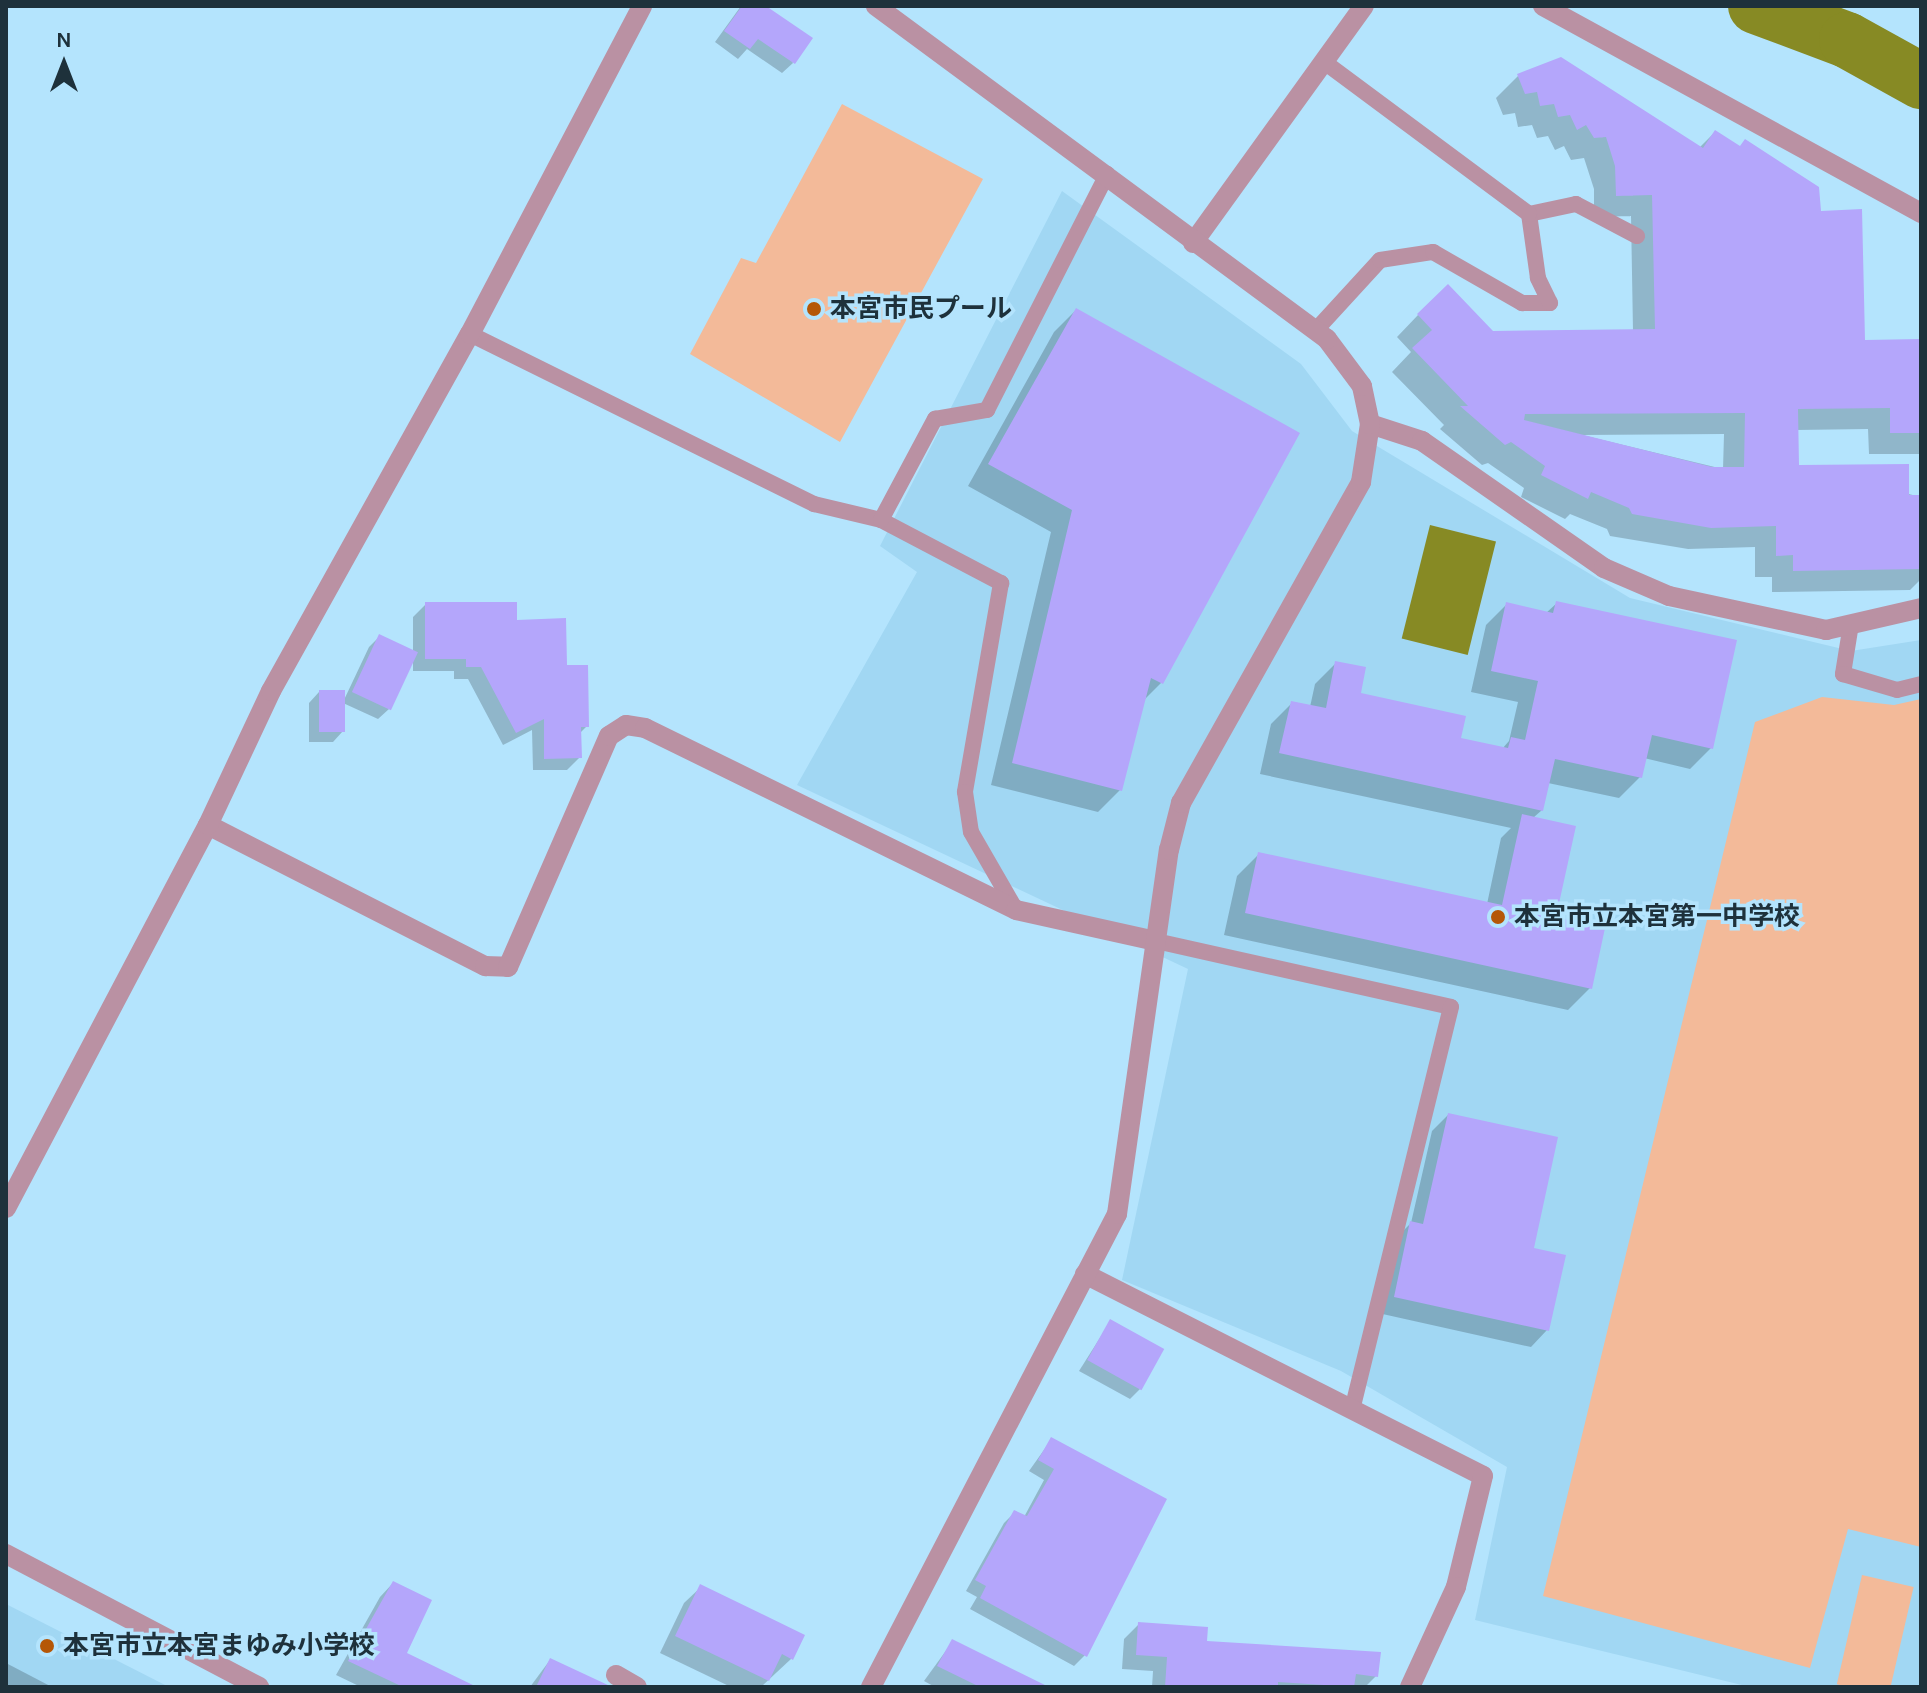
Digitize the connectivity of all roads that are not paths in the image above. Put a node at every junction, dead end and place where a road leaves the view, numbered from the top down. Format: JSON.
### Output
{"nodes":[{"id":1,"x":642,"y":6,"type":"edge"},
{"id":2,"x":876,"y":6,"type":"edge"},
{"id":3,"x":1364,"y":6,"type":"edge"},
{"id":4,"x":1543,"y":6,"type":"edge"},
{"id":5,"x":1324,"y":62,"type":"junction"},
{"id":6,"x":1107,"y":174,"type":"junction"},
{"id":7,"x":1921,"y":213,"type":"edge"},
{"id":8,"x":1529,"y":214,"type":"junction"},
{"id":9,"x":1637,"y":236,"type":"dead end"},
{"id":10,"x":1193,"y":243,"type":"junction"},
{"id":11,"x":1315,"y":331,"type":"junction"},
{"id":12,"x":470,"y":334,"type":"junction"},
{"id":13,"x":1370,"y":424,"type":"junction"},
{"id":14,"x":881,"y":520,"type":"junction"},
{"id":15,"x":1921,"y":608,"type":"edge"},
{"id":16,"x":1851,"y":624,"type":"junction"},
{"id":17,"x":1921,"y":684,"type":"edge"},
{"id":18,"x":208,"y":825,"type":"junction"},
{"id":19,"x":1016,"y":910,"type":"junction"},
{"id":20,"x":1156,"y":941,"type":"junction"},
{"id":21,"x":6,"y":1208,"type":"edge"},
{"id":22,"x":1085,"y":1274,"type":"junction"},
{"id":23,"x":1352,"y":1410,"type":"junction"},
{"id":24,"x":6,"y":1554,"type":"edge"},
{"id":25,"x":616,"y":1675,"type":"dead end"},
{"id":26,"x":259,"y":1687,"type":"edge"},
{"id":27,"x":637,"y":1687,"type":"edge"},
{"id":28,"x":871,"y":1687,"type":"edge"},
{"id":29,"x":1410,"y":1687,"type":"edge"}],
"edges":[{"from":1,"to":12,"type":"street"},
{"from":2,"to":6,"type":"street"},
{"from":3,"to":5,"type":"street"},
{"from":4,"to":7,"type":"street"},
{"from":5,"to":8,"type":"lane"},
{"from":5,"to":10,"type":"street"},
{"from":6,"to":10,"type":"street"},
{"from":6,"to":14,"type":"lane"},
{"from":8,"to":9,"type":"lane"},
{"from":8,"to":11,"type":"lane"},
{"from":10,"to":11,"type":"street"},
{"from":11,"to":13,"type":"street"},
{"from":12,"to":14,"type":"lane"},
{"from":12,"to":18,"type":"street"},
{"from":13,"to":16,"type":"street"},
{"from":13,"to":20,"type":"street"},
{"from":14,"to":19,"type":"lane"},
{"from":15,"to":16,"type":"street"},
{"from":16,"to":17,"type":"lane"},
{"from":18,"to":19,"type":"street"},
{"from":18,"to":21,"type":"street"},
{"from":19,"to":20,"type":"street"},
{"from":20,"to":22,"type":"street"},
{"from":20,"to":23,"type":"lane"},
{"from":22,"to":23,"type":"street"},
{"from":22,"to":28,"type":"street"},
{"from":23,"to":29,"type":"street"},
{"from":24,"to":26,"type":"street"},
{"from":25,"to":27,"type":"street"}]}
